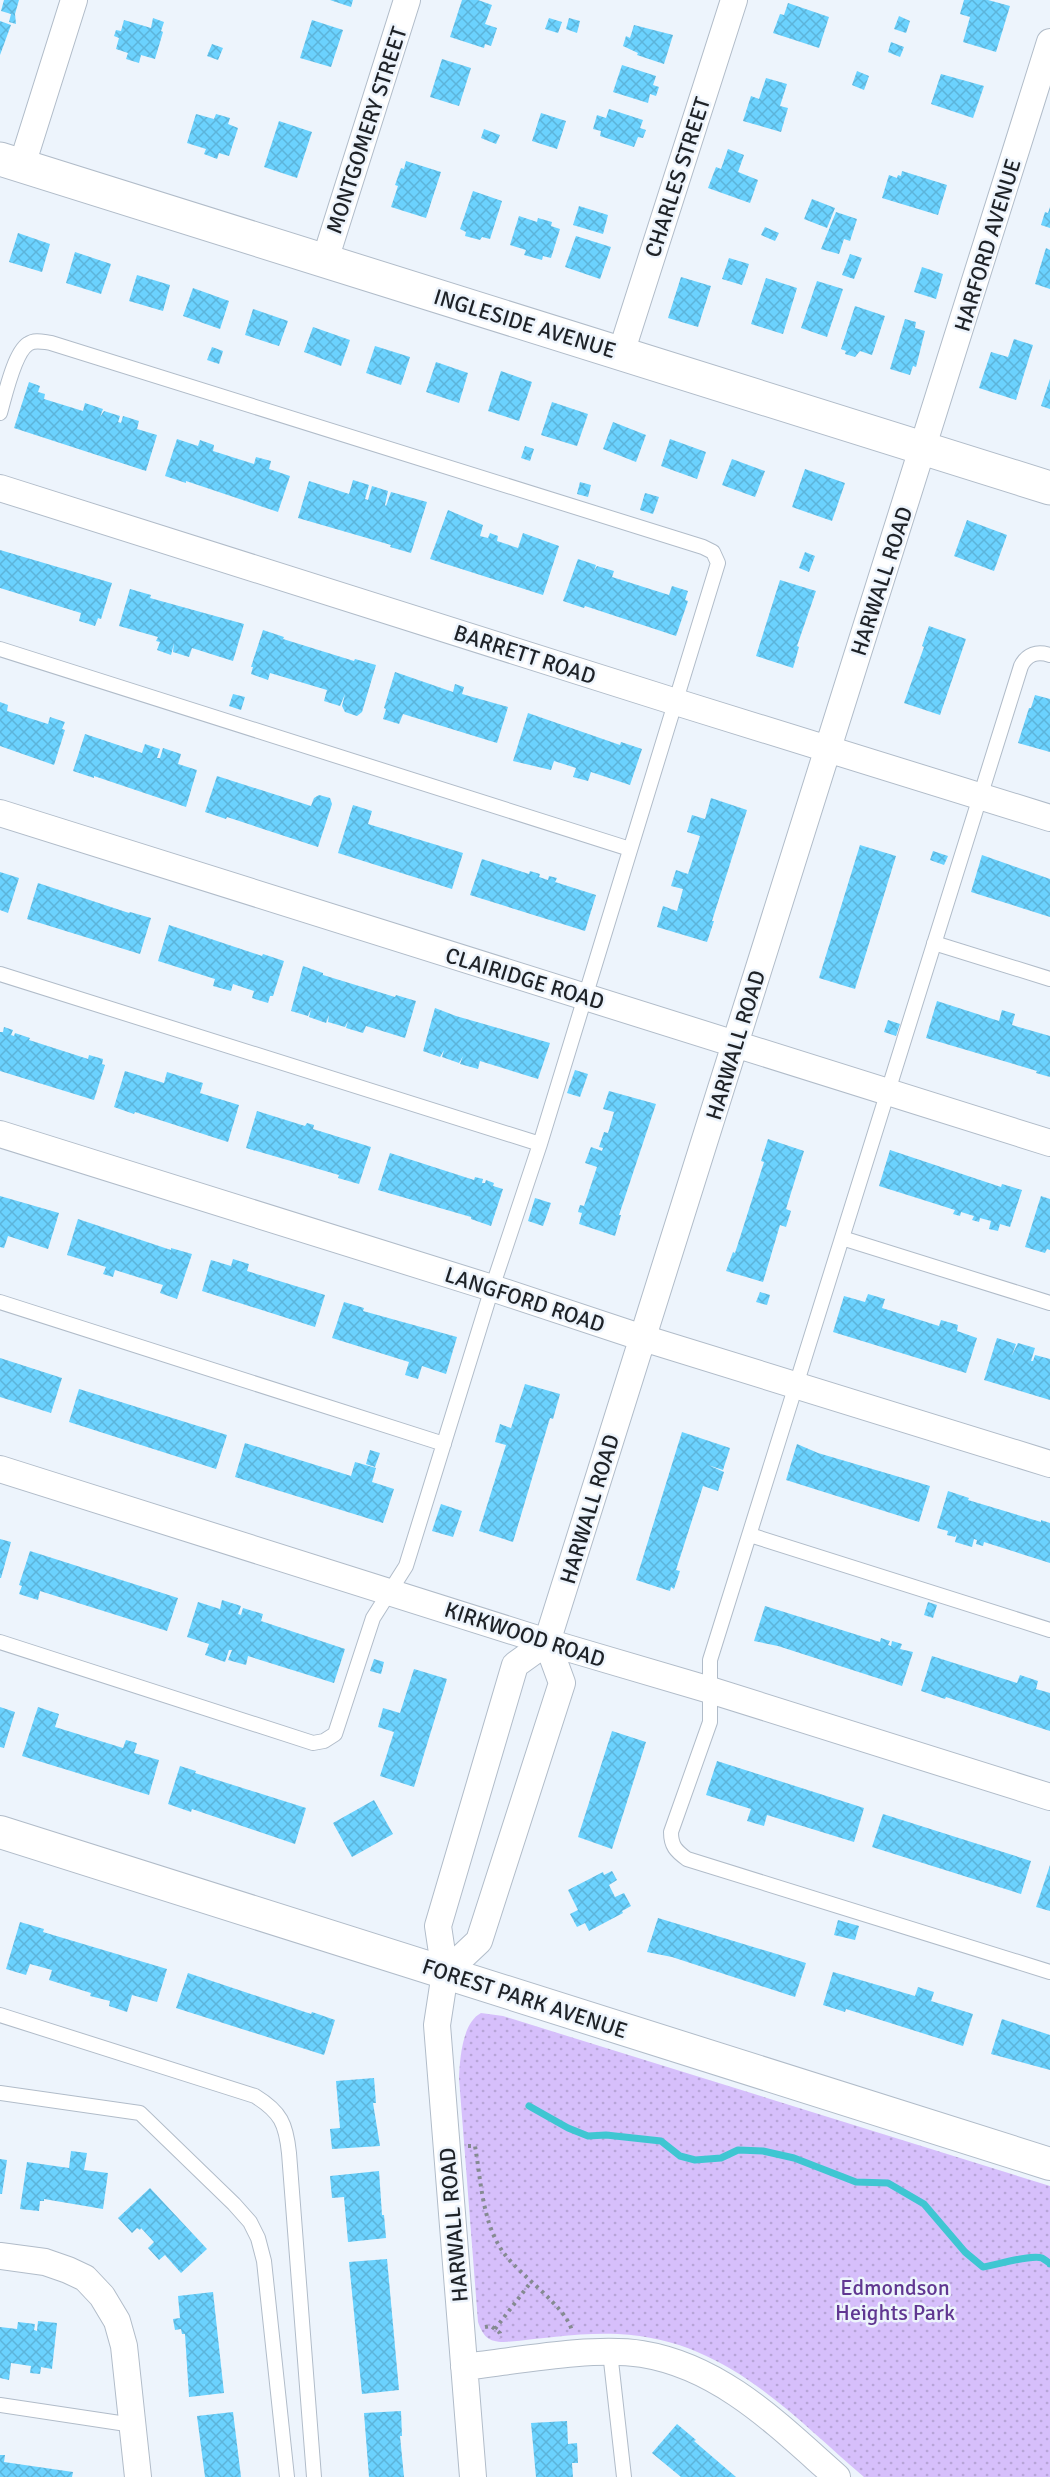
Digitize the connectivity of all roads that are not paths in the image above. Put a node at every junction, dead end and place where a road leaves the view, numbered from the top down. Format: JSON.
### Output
{"nodes":[{"id":1,"x":75,"y":0,"type":"edge"},
{"id":2,"x":407,"y":0,"type":"edge"},
{"id":3,"x":734,"y":0,"type":"edge"},
{"id":4,"x":1050,"y":42,"type":"edge"},
{"id":5,"x":11,"y":162,"type":"edge"},
{"id":6,"x":325,"y":260,"type":"junction"},
{"id":7,"x":621,"y":353,"type":"junction"},
{"id":8,"x":0,"y":413,"type":"edge"},
{"id":9,"x":923,"y":448,"type":"junction"},
{"id":10,"x":0,"y":488,"type":"edge"},
{"id":11,"x":1050,"y":488,"type":"edge"},
{"id":12,"x":0,"y":649,"type":"edge"},
{"id":13,"x":1050,"y":655,"type":"edge"},
{"id":14,"x":676,"y":702,"type":"junction"},
{"id":15,"x":828,"y":749,"type":"junction"},
{"id":16,"x":980,"y":796,"type":"junction"},
{"id":17,"x":0,"y":813,"type":"edge"},
{"id":18,"x":1050,"y":818,"type":"edge"},
{"id":19,"x":630,"y":849,"type":"junction"},
{"id":20,"x":934,"y":943,"type":"junction"},
{"id":21,"x":0,"y":974,"type":"edge"},
{"id":22,"x":1050,"y":979,"type":"edge"},
{"id":23,"x":584,"y":997,"type":"junction"},
{"id":24,"x":736,"y":1044,"type":"junction"},
{"id":25,"x":887,"y":1093,"type":"junction"},
{"id":26,"x":0,"y":1134,"type":"edge"},
{"id":27,"x":1050,"y":1143,"type":"edge"},
{"id":28,"x":540,"y":1144,"type":"junction"},
{"id":29,"x":842,"y":1239,"type":"junction"},
{"id":30,"x":492,"y":1288,"type":"junction"},
{"id":31,"x":0,"y":1302,"type":"edge"},
{"id":32,"x":1050,"y":1303,"type":"edge"},
{"id":33,"x":643,"y":1338,"type":"junction"},
{"id":34,"x":796,"y":1384,"type":"junction"},
{"id":35,"x":444,"y":1444,"type":"junction"},
{"id":36,"x":1050,"y":1464,"type":"edge"},
{"id":37,"x":0,"y":1469,"type":"edge"},
{"id":38,"x":750,"y":1535,"type":"junction"},
{"id":39,"x":391,"y":1591,"type":"junction"},
{"id":40,"x":1050,"y":1630,"type":"edge"},
{"id":41,"x":0,"y":1642,"type":"edge"},
{"id":42,"x":548,"y":1642,"type":"junction"},
{"id":43,"x":710,"y":1690,"type":"junction"},
{"id":44,"x":1050,"y":1797,"type":"edge"},
{"id":45,"x":0,"y":1832,"type":"edge"},
{"id":46,"x":1050,"y":1972,"type":"edge"},
{"id":47,"x":445,"y":1973,"type":"junction"},
{"id":48,"x":0,"y":2014,"type":"edge"},
{"id":49,"x":0,"y":2094,"type":"edge"},
{"id":50,"x":1050,"y":2164,"type":"edge"},
{"id":51,"x":0,"y":2256,"type":"edge"},
{"id":52,"x":610,"y":2352,"type":"junction"},
{"id":53,"x":464,"y":2367,"type":"junction"},
{"id":54,"x":0,"y":2405,"type":"edge"},
{"id":55,"x":133,"y":2424,"type":"junction"},
{"id":56,"x":138,"y":2477,"type":"edge"},
{"id":57,"x":287,"y":2477,"type":"edge"},
{"id":58,"x":314,"y":2477,"type":"edge"},
{"id":59,"x":473,"y":2477,"type":"edge"},
{"id":60,"x":624,"y":2477,"type":"edge"},
{"id":61,"x":837,"y":2477,"type":"edge"}],
"edges":[{"from":1,"to":5,"type":"street"},
{"from":2,"to":6,"type":"street","name":"MONTGOMERY STREET"},
{"from":3,"to":7,"type":"street","name":"CHARLES STREET"},
{"from":4,"to":9,"type":"street","name":"HARFORD AVENUE"},
{"from":5,"to":6,"type":"main road","name":"INGLESIDE AVENUE"},
{"from":6,"to":7,"type":"main road","name":"INGLESIDE AVENUE"},
{"from":7,"to":9,"type":"main road","name":"INGLESIDE AVENUE"},
{"from":8,"to":14,"type":"lane"},
{"from":9,"to":11,"type":"main road","name":"INGLESIDE AVENUE"},
{"from":9,"to":15,"type":"street","name":"HARWALL ROAD"},
{"from":10,"to":14,"type":"street","name":"BARRETT ROAD"},
{"from":12,"to":19,"type":"lane"},
{"from":13,"to":16,"type":"lane"},
{"from":14,"to":15,"type":"street","name":"BARRETT ROAD"},
{"from":14,"to":19,"type":"lane"},
{"from":15,"to":16,"type":"street","name":"BARRETT ROAD"},
{"from":15,"to":24,"type":"street","name":"HARWALL ROAD"},
{"from":16,"to":18,"type":"street","name":"BARRETT ROAD"},
{"from":16,"to":20,"type":"lane"},
{"from":17,"to":23,"type":"street","name":"CLAIRIDGE ROAD"},
{"from":19,"to":23,"type":"lane"},
{"from":20,"to":22,"type":"lane"},
{"from":20,"to":25,"type":"lane"},
{"from":21,"to":28,"type":"lane"},
{"from":23,"to":24,"type":"street","name":"CLAIRIDGE ROAD"},
{"from":23,"to":28,"type":"lane"},
{"from":24,"to":25,"type":"street","name":"CLAIRIDGE ROAD"},
{"from":24,"to":33,"type":"street","name":"HARWALL ROAD"},
{"from":25,"to":27,"type":"street","name":"CLAIRIDGE ROAD"},
{"from":25,"to":29,"type":"lane"},
{"from":26,"to":30,"type":"street","name":"LANGFORD ROAD"},
{"from":28,"to":30,"type":"lane"},
{"from":29,"to":32,"type":"lane"},
{"from":29,"to":34,"type":"lane"},
{"from":30,"to":33,"type":"street","name":"LANGFORD ROAD"},
{"from":30,"to":35,"type":"lane"},
{"from":31,"to":35,"type":"lane"},
{"from":33,"to":34,"type":"street","name":"LANGFORD ROAD"},
{"from":33,"to":42,"type":"street","name":"HARWALL ROAD"},
{"from":34,"to":36,"type":"street","name":"LANGFORD ROAD"},
{"from":34,"to":38,"type":"lane"},
{"from":35,"to":39,"type":"lane"},
{"from":37,"to":39,"type":"street","name":"KIRKWOOD ROAD"},
{"from":38,"to":40,"type":"lane"},
{"from":38,"to":43,"type":"lane"},
{"from":39,"to":41,"type":"lane"},
{"from":39,"to":42,"type":"street","name":"KIRKWOOD ROAD"},
{"from":42,"to":43,"type":"street","name":"KIRKWOOD ROAD"},
{"from":42,"to":47,"type":"street","name":"HARWALL ROAD"},
{"from":42,"to":47,"type":"street"},
{"from":43,"to":44,"type":"street","name":"KIRKWOOD ROAD"},
{"from":43,"to":46,"type":"lane"},
{"from":45,"to":47,"type":"street","name":"FOREST PARK AVENUE"},
{"from":47,"to":50,"type":"street","name":"FOREST PARK AVENUE"},
{"from":47,"to":53,"type":"street","name":"HARWALL ROAD"},
{"from":48,"to":58,"type":"lane"},
{"from":49,"to":57,"type":"lane"},
{"from":51,"to":55,"type":"street"},
{"from":52,"to":53,"type":"street"},
{"from":52,"to":60,"type":"lane"},
{"from":52,"to":61,"type":"street"},
{"from":53,"to":59,"type":"street","name":"HARWALL ROAD"},
{"from":54,"to":55,"type":"lane"},
{"from":55,"to":56,"type":"street"}]}
